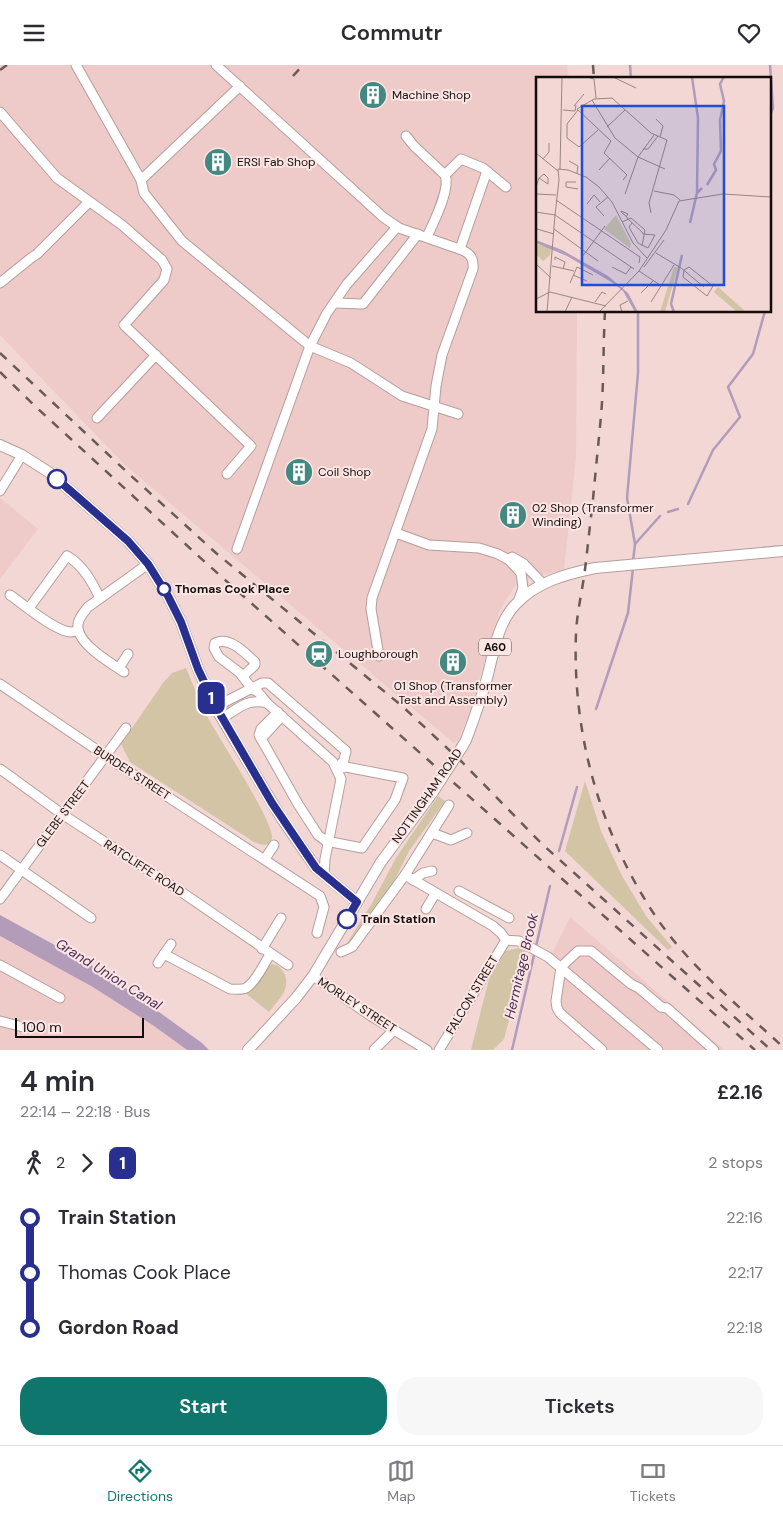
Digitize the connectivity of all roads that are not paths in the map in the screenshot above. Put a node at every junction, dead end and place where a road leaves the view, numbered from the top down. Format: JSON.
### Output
{"nodes":[{"id":1,"x":76,"y":65,"type":"edge"},
{"id":2,"x":216,"y":65,"type":"edge"},
{"id":3,"x":240,"y":87,"type":"junction"},
{"id":4,"x":0,"y":112,"type":"edge"},
{"id":5,"x":406,"y":136,"type":"dead end"},
{"id":6,"x":487,"y":171,"type":"junction"},
{"id":7,"x":445,"y":175,"type":"junction"},
{"id":8,"x":141,"y":181,"type":"junction"},
{"id":9,"x":506,"y":187,"type":"dead end"},
{"id":10,"x":89,"y":202,"type":"junction"},
{"id":11,"x":397,"y":227,"type":"junction"},
{"id":12,"x":418,"y":234,"type":"junction"},
{"id":13,"x":427,"y":237,"type":"junction"},
{"id":14,"x":460,"y":249,"type":"junction"},
{"id":15,"x":0,"y":283,"type":"edge"},
{"id":16,"x":334,"y":303,"type":"junction"},
{"id":17,"x":310,"y":346,"type":"junction"},
{"id":18,"x":156,"y":355,"type":"junction"},
{"id":19,"x":433,"y":405,"type":"junction"},
{"id":20,"x":458,"y":414,"type":"dead end"},
{"id":21,"x":97,"y":419,"type":"dead end"},
{"id":22,"x":0,"y":445,"type":"edge"},
{"id":23,"x":22,"y":455,"type":"junction"},
{"id":24,"x":226,"y":474,"type":"dead end"},
{"id":25,"x":0,"y":491,"type":"edge"},
{"id":26,"x":396,"y":533,"type":"junction"},
{"id":27,"x":237,"y":549,"type":"dead end"},
{"id":28,"x":783,"y":551,"type":"edge"},
{"id":29,"x":498,"y":554,"type":"junction"},
{"id":30,"x":148,"y":564,"type":"junction"},
{"id":31,"x":543,"y":584,"type":"junction"},
{"id":32,"x":10,"y":595,"type":"dead end"},
{"id":33,"x":100,"y":598,"type":"junction"},
{"id":34,"x":518,"y":602,"type":"junction"},
{"id":35,"x":29,"y":609,"type":"junction"},
{"id":36,"x":78,"y":630,"type":"junction"},
{"id":37,"x":128,"y":654,"type":"dead end"},
{"id":38,"x":379,"y":656,"type":"dead end"},
{"id":39,"x":242,"y":676,"type":"junction"},
{"id":40,"x":0,"y":684,"type":"edge"},
{"id":41,"x":252,"y":689,"type":"junction"},
{"id":42,"x":267,"y":703,"type":"junction"},
{"id":43,"x":216,"y":707,"type":"junction"},
{"id":44,"x":280,"y":714,"type":"junction"},
{"id":45,"x":308,"y":717,"type":"junction"},
{"id":46,"x":222,"y":718,"type":"junction"},
{"id":47,"x":126,"y":728,"type":"dead end"},
{"id":48,"x":305,"y":736,"type":"junction"},
{"id":49,"x":106,"y":756,"type":"junction"},
{"id":50,"x":0,"y":769,"type":"edge"},
{"id":51,"x":337,"y":769,"type":"junction"},
{"id":52,"x":449,"y":805,"type":"dead end"},
{"id":53,"x":62,"y":814,"type":"junction"},
{"id":54,"x":432,"y":833,"type":"junction"},
{"id":55,"x":467,"y":833,"type":"dead end"},
{"id":56,"x":328,"y":841,"type":"junction"},
{"id":57,"x":274,"y":845,"type":"dead end"},
{"id":58,"x":0,"y":855,"type":"edge"},
{"id":59,"x":265,"y":859,"type":"junction"},
{"id":60,"x":21,"y":870,"type":"junction"},
{"id":61,"x":432,"y":871,"type":"dead end"},
{"id":62,"x":324,"y":875,"type":"junction"},
{"id":63,"x":409,"y":877,"type":"junction"},
{"id":64,"x":459,"y":891,"type":"dead end"},
{"id":65,"x":435,"y":894,"type":"junction"},
{"id":66,"x":0,"y":899,"type":"edge"},
{"id":67,"x":357,"y":902,"type":"junction"},
{"id":68,"x":478,"y":902,"type":"junction"},
{"id":69,"x":426,"y":909,"type":"dead end"},
{"id":70,"x":472,"y":914,"type":"junction"},
{"id":71,"x":91,"y":918,"type":"dead end"},
{"id":72,"x":280,"y":918,"type":"dead end"},
{"id":73,"x":509,"y":918,"type":"dead end"},
{"id":74,"x":317,"y":933,"type":"dead end"},
{"id":75,"x":506,"y":940,"type":"junction"},
{"id":76,"x":171,"y":944,"type":"dead end"},
{"id":77,"x":262,"y":949,"type":"junction"},
{"id":78,"x":342,"y":952,"type":"dead end"},
{"id":79,"x":164,"y":953,"type":"junction"},
{"id":80,"x":270,"y":954,"type":"junction"},
{"id":81,"x":158,"y":963,"type":"dead end"},
{"id":82,"x":0,"y":965,"type":"edge"},
{"id":83,"x":288,"y":965,"type":"dead end"},
{"id":84,"x":561,"y":967,"type":"junction"},
{"id":85,"x":313,"y":976,"type":"junction"},
{"id":86,"x":60,"y":999,"type":"dead end"},
{"id":87,"x":0,"y":1021,"type":"edge"},
{"id":88,"x":27,"y":1028,"type":"dead end"},
{"id":89,"x":394,"y":1030,"type":"junction"},
{"id":90,"x":248,"y":1050,"type":"edge"},
{"id":91,"x":374,"y":1050,"type":"edge"},
{"id":92,"x":426,"y":1050,"type":"edge"},
{"id":93,"x":439,"y":1050,"type":"edge"},
{"id":94,"x":602,"y":1050,"type":"edge"},
{"id":95,"x":658,"y":1050,"type":"edge"},
{"id":96,"x":714,"y":1050,"type":"edge"}],
"edges":[{"from":1,"to":8,"type":"street"},
{"from":2,"to":3,"type":"street"},
{"from":3,"to":8,"type":"street"},
{"from":3,"to":11,"type":"street"},
{"from":4,"to":10,"type":"street"},
{"from":5,"to":7,"type":"street"},
{"from":6,"to":7,"type":"street"},
{"from":6,"to":9,"type":"street"},
{"from":6,"to":14,"type":"street"},
{"from":7,"to":13,"type":"street"},
{"from":8,"to":17,"type":"street"},
{"from":10,"to":15,"type":"street"},
{"from":10,"to":18,"type":"street"},
{"from":11,"to":12,"type":"street"},
{"from":11,"to":16,"type":"street"},
{"from":12,"to":13,"type":"street"},
{"from":12,"to":16,"type":"street"},
{"from":13,"to":14,"type":"street"},
{"from":14,"to":19,"type":"street"},
{"from":16,"to":17,"type":"street"},
{"from":17,"to":19,"type":"street"},
{"from":17,"to":27,"type":"street"},
{"from":18,"to":21,"type":"street"},
{"from":18,"to":24,"type":"street"},
{"from":19,"to":20,"type":"street"},
{"from":19,"to":26,"type":"street"},
{"from":22,"to":23,"type":"main road"},
{"from":23,"to":25,"type":"street"},
{"from":23,"to":30,"type":"main road"},
{"from":26,"to":29,"type":"street"},
{"from":26,"to":38,"type":"street"},
{"from":28,"to":31,"type":"main road","name":"NOTTINGHAM ROAD","number":"A60"},
{"from":29,"to":31,"type":"street"},
{"from":29,"to":34,"type":"street"},
{"from":30,"to":33,"type":"street"},
{"from":30,"to":43,"type":"main road"},
{"from":31,"to":34,"type":"main road","name":"NOTTINGHAM ROAD","number":"A60"},
{"from":32,"to":35,"type":"street"},
{"from":33,"to":35,"type":"street"},
{"from":33,"to":36,"type":"street"},
{"from":34,"to":67,"type":"main road","name":"NOTTINGHAM ROAD","number":"A60","bridge":true},
{"from":35,"to":36,"type":"street"},
{"from":36,"to":37,"type":"street"},
{"from":39,"to":39,"type":"street"},
{"from":39,"to":41,"type":"street"},
{"from":40,"to":49,"type":"street","name":"BURDER STREET"},
{"from":41,"to":42,"type":"street"},
{"from":41,"to":43,"type":"street"},
{"from":41,"to":45,"type":"street"},
{"from":42,"to":44,"type":"street"},
{"from":42,"to":46,"type":"street"},
{"from":43,"to":46,"type":"main road"},
{"from":44,"to":48,"type":"street"},
{"from":44,"to":56,"type":"street"},
{"from":45,"to":48,"type":"street"},
{"from":45,"to":51,"type":"street"},
{"from":46,"to":62,"type":"main road"},
{"from":47,"to":49,"type":"street","name":"GLEBE STREET"},
{"from":48,"to":51,"type":"street"},
{"from":49,"to":53,"type":"street","name":"GLEBE STREET"},
{"from":49,"to":59,"type":"street","name":"BURDER STREET"},
{"from":50,"to":53,"type":"street","name":"RATCLIFFE ROAD"},
{"from":51,"to":56,"type":"street"},
{"from":51,"to":56,"type":"street"},
{"from":52,"to":54,"type":"street"},
{"from":53,"to":60,"type":"street","name":"GLEBE STREET"},
{"from":53,"to":77,"type":"street","name":"RATCLIFFE ROAD"},
{"from":54,"to":55,"type":"street"},
{"from":54,"to":63,"type":"street"},
{"from":56,"to":62,"type":"street"},
{"from":57,"to":59,"type":"street"},
{"from":58,"to":60,"type":"street"},
{"from":59,"to":74,"type":"street","name":"BURDER STREET"},
{"from":60,"to":66,"type":"street","name":"GLEBE STREET"},
{"from":60,"to":71,"type":"street"},
{"from":61,"to":63,"type":"street"},
{"from":62,"to":67,"type":"main road"},
{"from":63,"to":65,"type":"street"},
{"from":63,"to":78,"type":"street"},
{"from":64,"to":68,"type":"street"},
{"from":65,"to":69,"type":"street"},
{"from":65,"to":70,"type":"street"},
{"from":67,"to":85,"type":"main road","name":"NOTTINGHAM ROAD","number":"A60"},
{"from":68,"to":70,"type":"street"},
{"from":68,"to":73,"type":"street"},
{"from":70,"to":75,"type":"street"},
{"from":72,"to":77,"type":"street"},
{"from":75,"to":84,"type":"street"},
{"from":75,"to":93,"type":"street","name":"FALCON STREET"},
{"from":76,"to":79,"type":"street"},
{"from":77,"to":80,"type":"street","name":"RATCLIFFE ROAD"},
{"from":79,"to":80,"type":"street"},
{"from":79,"to":81,"type":"street"},
{"from":80,"to":83,"type":"street","name":"RATCLIFFE ROAD"},
{"from":82,"to":86,"type":"street"},
{"from":84,"to":94,"type":"street"},
{"from":84,"to":95,"type":"street"},
{"from":84,"to":96,"type":"street"},
{"from":85,"to":89,"type":"street","name":"MORLEY STREET"},
{"from":85,"to":90,"type":"main road","name":"NOTTINGHAM ROAD","number":"A60"},
{"from":87,"to":88,"type":"street"},
{"from":89,"to":91,"type":"street"},
{"from":89,"to":92,"type":"street","name":"MORLEY STREET"}]}
